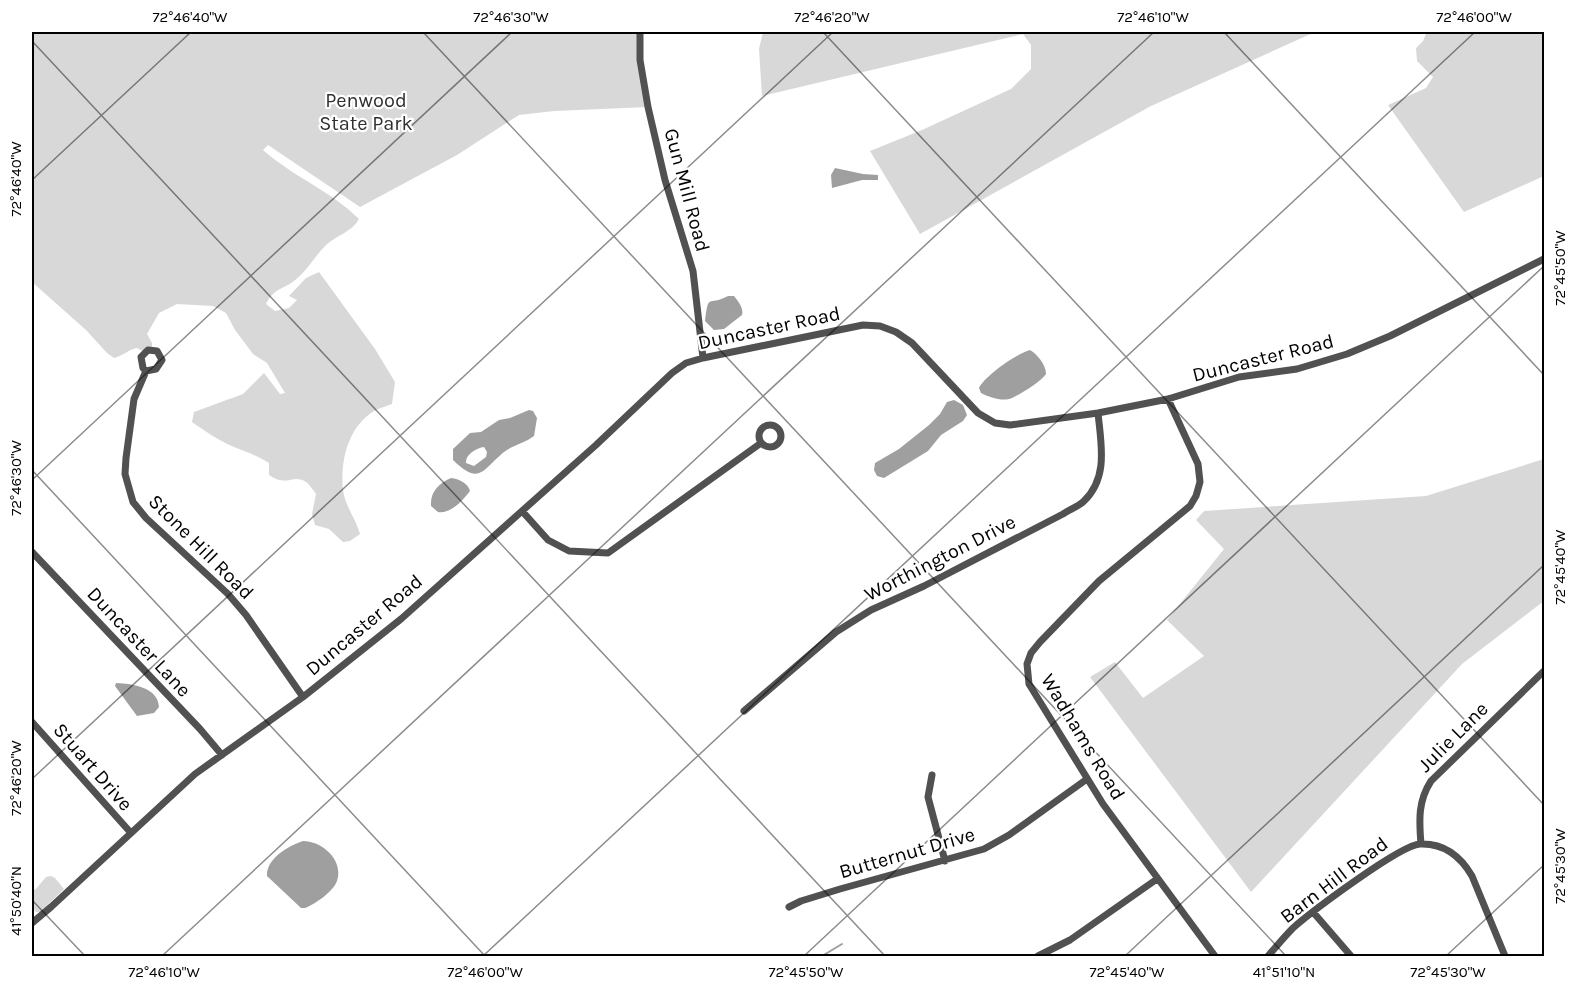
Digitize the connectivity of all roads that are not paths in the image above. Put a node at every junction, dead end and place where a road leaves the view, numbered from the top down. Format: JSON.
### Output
{"nodes":[{"id":1,"x":640,"y":32,"type":"edge"},
{"id":2,"x":1545,"y":259,"type":"edge"},
{"id":3,"x":703,"y":358,"type":"junction"},
{"id":4,"x":146,"y":371,"type":"dead end"},
{"id":5,"x":1168,"y":399,"type":"junction"},
{"id":6,"x":1098,"y":413,"type":"junction"},
{"id":7,"x":761,"y":443,"type":"dead end"},
{"id":8,"x":522,"y":511,"type":"junction"},
{"id":9,"x":32,"y":552,"type":"edge"},
{"id":10,"x":1545,"y":671,"type":"edge"},
{"id":11,"x":303,"y":697,"type":"junction"},
{"id":12,"x":744,"y":711,"type":"dead end"},
{"id":13,"x":32,"y":722,"type":"edge"},
{"id":14,"x":222,"y":755,"type":"junction"},
{"id":15,"x":932,"y":775,"type":"dead end"},
{"id":16,"x":1087,"y":779,"type":"junction"},
{"id":17,"x":130,"y":833,"type":"junction"},
{"id":18,"x":1420,"y":844,"type":"junction"},
{"id":19,"x":945,"y":861,"type":"junction"},
{"id":20,"x":1157,"y":879,"type":"junction"},
{"id":21,"x":789,"y":906,"type":"dead end"},
{"id":22,"x":1313,"y":912,"type":"junction"},
{"id":23,"x":32,"y":923,"type":"edge"},
{"id":24,"x":1038,"y":957,"type":"edge"},
{"id":25,"x":1215,"y":957,"type":"edge"},
{"id":26,"x":1269,"y":957,"type":"edge"},
{"id":27,"x":1351,"y":957,"type":"edge"},
{"id":28,"x":1505,"y":957,"type":"edge"}],
"edges":[{"from":1,"to":3,"type":"street","name":"Gun Mill Road"},
{"from":2,"to":5,"type":"street","name":"Duncaster Road"},
{"from":3,"to":6,"type":"street","name":"Duncaster Road"},
{"from":3,"to":8,"type":"street","name":"Duncaster Road"},
{"from":4,"to":11,"type":"street","name":"Stone Hill Road"},
{"from":5,"to":6,"type":"street","name":"Duncaster Road"},
{"from":5,"to":16,"type":"street","name":"Wadhams Road"},
{"from":6,"to":12,"type":"street","name":"Worthington Drive"},
{"from":7,"to":8,"type":"street"},
{"from":8,"to":11,"type":"street","name":"Duncaster Road"},
{"from":9,"to":14,"type":"street","name":"Duncaster Lane"},
{"from":10,"to":18,"type":"street","name":"Julie Lane"},
{"from":11,"to":14,"type":"street","name":"Duncaster Road"},
{"from":13,"to":17,"type":"street","name":"Stuart Drive"},
{"from":14,"to":17,"type":"street","name":"Duncaster Road"},
{"from":15,"to":19,"type":"street"},
{"from":16,"to":19,"type":"street","name":"Butternut Drive"},
{"from":16,"to":20,"type":"street","name":"Wadhams Road"},
{"from":17,"to":23,"type":"street","name":"Duncaster Road"},
{"from":18,"to":22,"type":"street","name":"Barn Hill Road"},
{"from":18,"to":28,"type":"street","name":"Barn Hill Road"},
{"from":19,"to":21,"type":"street","name":"Butternut Drive"},
{"from":20,"to":24,"type":"street"},
{"from":20,"to":25,"type":"street","name":"Wadhams Road"},
{"from":22,"to":26,"type":"street","name":"Barn Hill Road"},
{"from":22,"to":27,"type":"street"}]}
